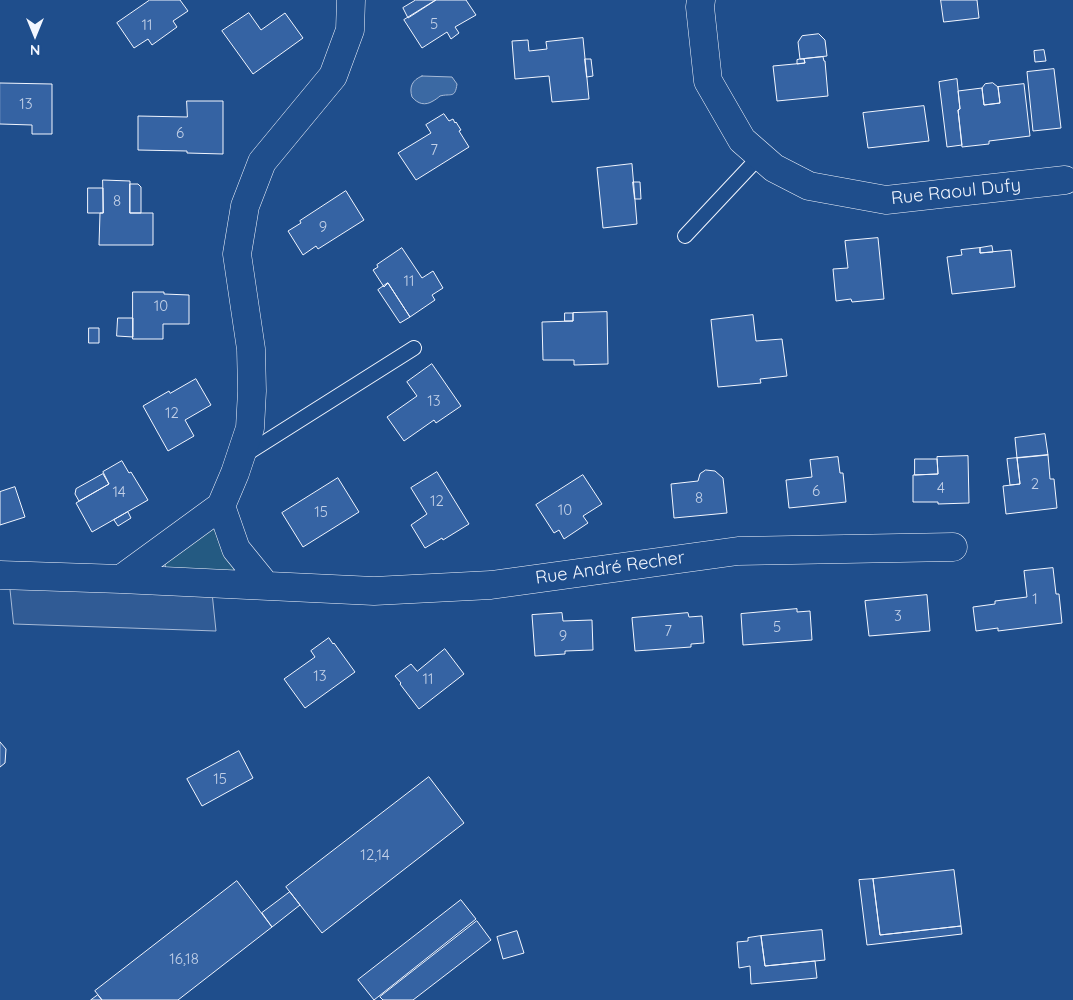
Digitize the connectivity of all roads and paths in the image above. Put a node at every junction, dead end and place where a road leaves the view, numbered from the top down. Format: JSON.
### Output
{"nodes":[{"id":1,"x":351,"y":0,"type":"edge"},
{"id":2,"x":701,"y":0,"type":"edge"},
{"id":3,"x":760,"y":156,"type":"junction"},
{"id":4,"x":1065,"y":180,"type":"dead end"},
{"id":5,"x":685,"y":236,"type":"dead end"},
{"id":6,"x":414,"y":348,"type":"dead end"},
{"id":7,"x":240,"y":458,"type":"junction"},
{"id":8,"x":221,"y":506,"type":"junction"},
{"id":9,"x":953,"y":547,"type":"dead end"},
{"id":10,"x":0,"y":575,"type":"edge"},
{"id":11,"x":121,"y":579,"type":"junction"},
{"id":12,"x":266,"y":586,"type":"junction"}],
"edges":[{"from":1,"to":7,"type":"street"},
{"from":2,"to":3,"type":"street","name":"Rue Raoul Dufy"},
{"from":3,"to":4,"type":"street","name":"Rue Raoul Dufy"},
{"from":3,"to":5,"type":"lane"},
{"from":6,"to":7,"type":"lane"},
{"from":7,"to":8,"type":"street"},
{"from":8,"to":11,"type":"street"},
{"from":8,"to":12,"type":"street"},
{"from":9,"to":12,"type":"street","name":"Rue André Recher"},
{"from":10,"to":11,"type":"street","name":"Rue André Recher"},
{"from":11,"to":12,"type":"street","name":"Rue André Recher"}]}
